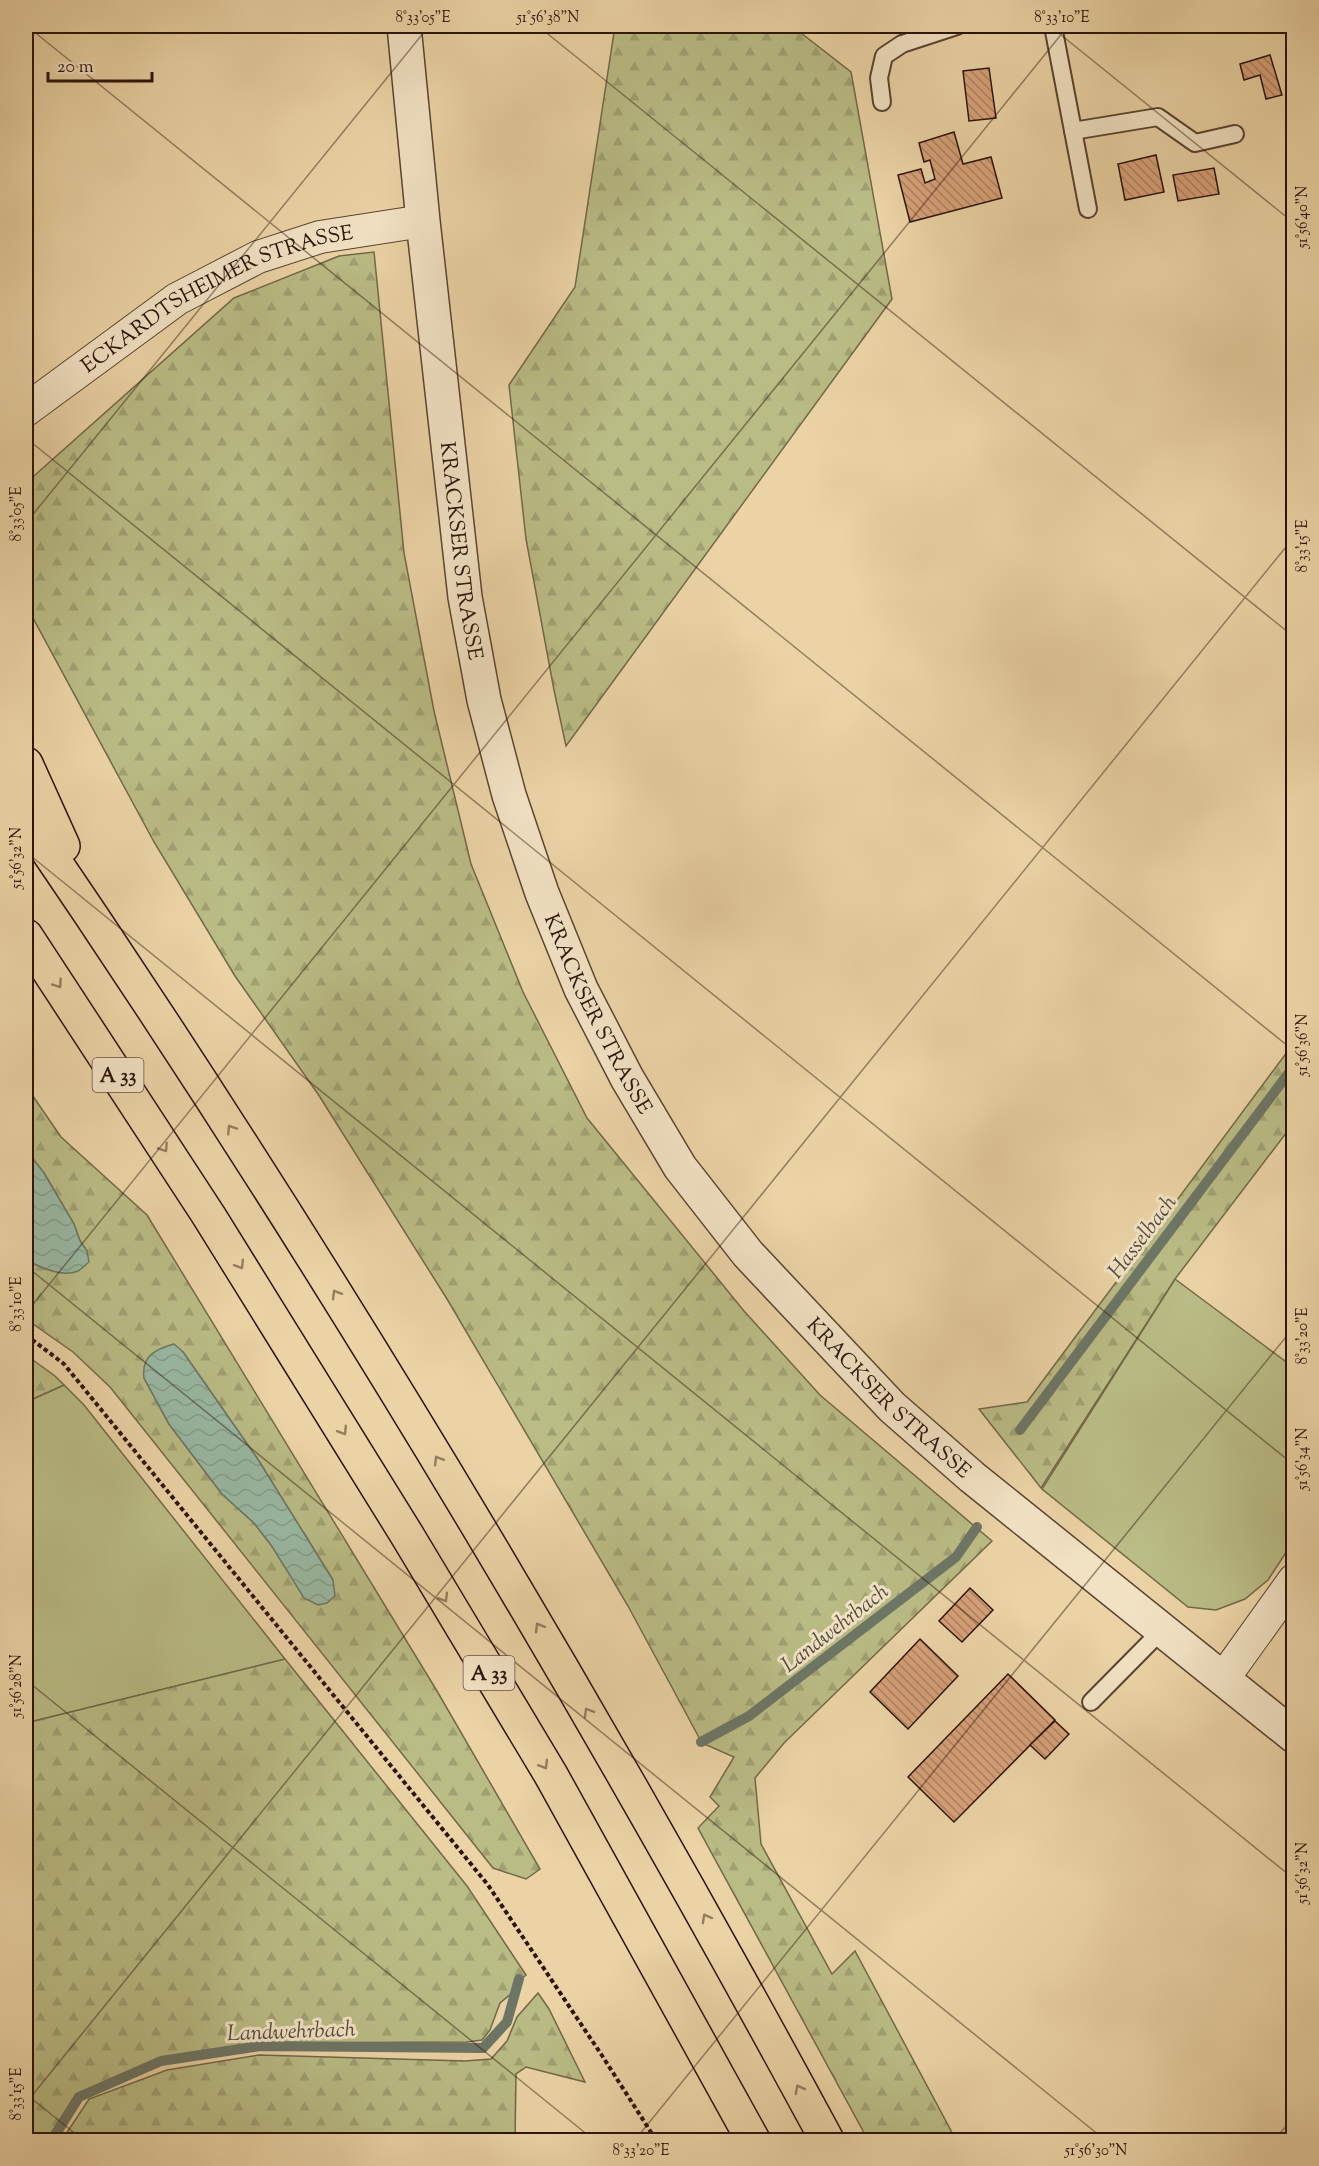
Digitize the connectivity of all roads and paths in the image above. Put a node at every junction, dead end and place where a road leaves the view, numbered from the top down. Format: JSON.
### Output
{"nodes":[{"id":1,"x":404,"y":26,"type":"edge"},
{"id":2,"x":957,"y":26,"type":"edge"},
{"id":3,"x":1053,"y":26,"type":"edge"},
{"id":4,"x":882,"y":102,"type":"dead end"},
{"id":5,"x":1073,"y":130,"type":"junction"},
{"id":6,"x":1235,"y":134,"type":"dead end"},
{"id":7,"x":1088,"y":209,"type":"dead end"},
{"id":8,"x":423,"y":221,"type":"junction"},
{"id":9,"x":26,"y":410,"type":"edge"},
{"id":10,"x":26,"y":764,"type":"edge"},
{"id":11,"x":26,"y":819,"type":"edge"},
{"id":12,"x":103,"y":932,"type":"junction"},
{"id":13,"x":26,"y":936,"type":"edge"},
{"id":14,"x":26,"y":1335,"type":"edge"},
{"id":15,"x":1293,"y":1580,"type":"edge"},
{"id":16,"x":1162,"y":1630,"type":"junction"},
{"id":17,"x":1223,"y":1679,"type":"junction"},
{"id":18,"x":1091,"y":1702,"type":"dead end"},
{"id":19,"x":1293,"y":1736,"type":"edge"},
{"id":20,"x":656,"y":2140,"type":"edge"},
{"id":21,"x":753,"y":2140,"type":"edge"},
{"id":22,"x":827,"y":2140,"type":"edge"}],
"edges":[{"from":1,"to":8,"type":"street","name":"KRACKSER STRASSE"},
{"from":2,"to":4,"type":"lane"},
{"from":3,"to":5,"type":"lane"},
{"from":5,"to":6,"type":"lane"},
{"from":5,"to":7,"type":"lane"},
{"from":8,"to":9,"type":"street","name":"ECKARDTSHEIMER STRASSE"},
{"from":8,"to":16,"type":"street","name":"KRACKSER STRASSE"},
{"from":10,"to":12,"type":"highway"},
{"from":11,"to":12,"type":"highway"},
{"from":22,"to":12,"type":"highway","one_way":true},
{"from":13,"to":21,"type":"highway","number":"A 33","one_way":true},
{"from":14,"to":20,"type":"path"},
{"from":15,"to":17,"type":"street"},
{"from":16,"to":17,"type":"street","name":"KRACKSER STRASSE"},
{"from":16,"to":18,"type":"lane"},
{"from":17,"to":19,"type":"street","name":"KRACKSER STRASSE"}]}
